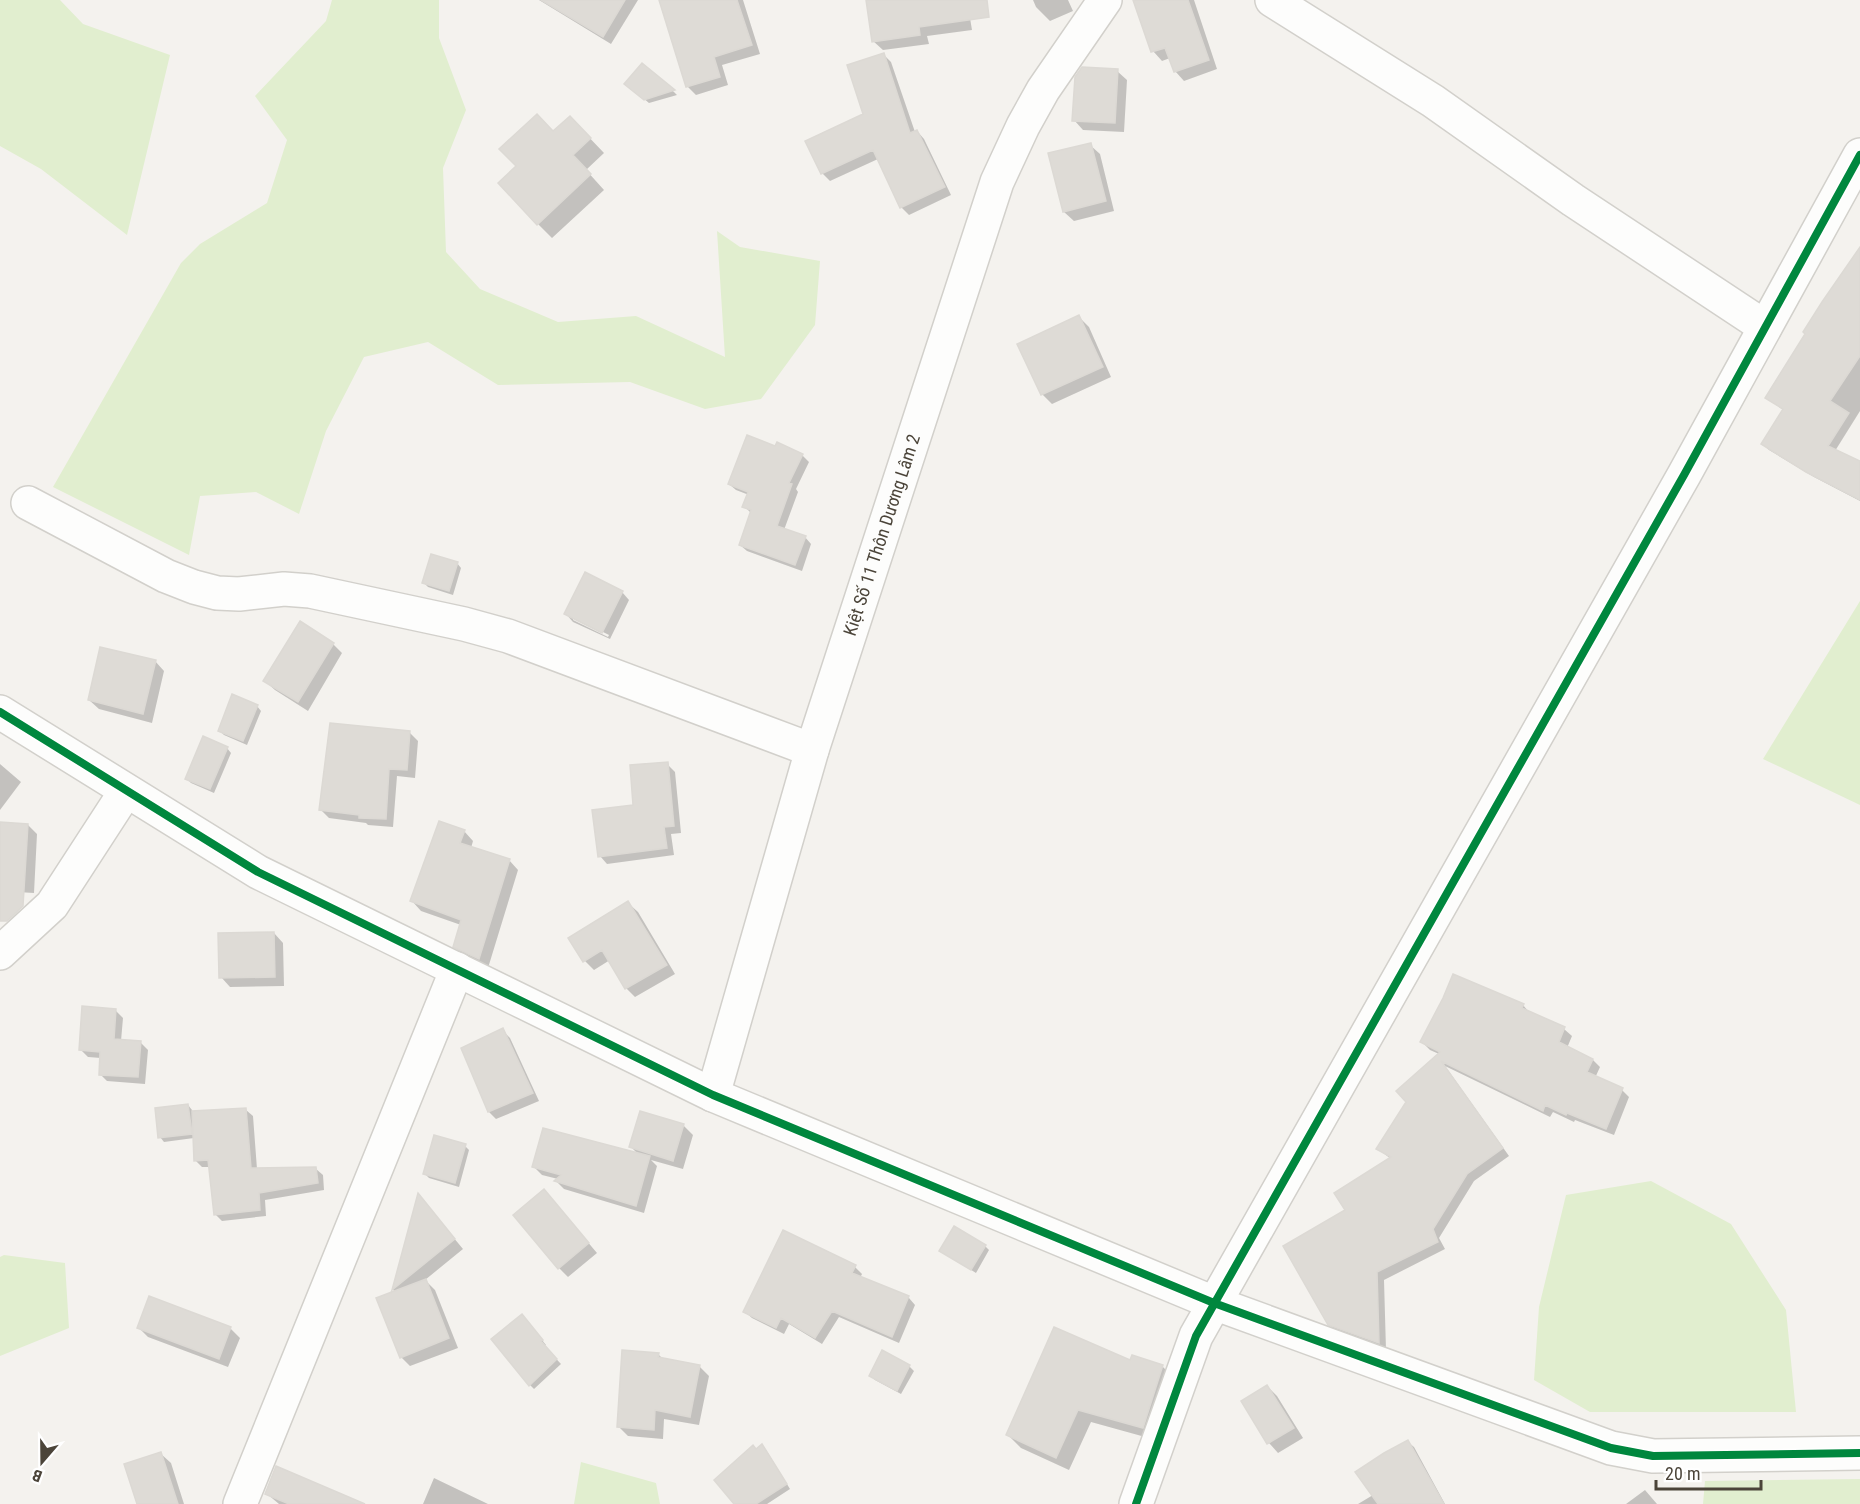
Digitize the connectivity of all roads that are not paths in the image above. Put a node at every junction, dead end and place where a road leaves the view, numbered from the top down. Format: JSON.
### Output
{"nodes":[{"id":1,"x":1106,"y":0,"type":"edge"},
{"id":2,"x":1272,"y":0,"type":"edge"},
{"id":3,"x":1860,"y":155,"type":"edge"},
{"id":4,"x":1765,"y":327,"type":"junction"},
{"id":5,"x":28,"y":503,"type":"dead end"},
{"id":6,"x":0,"y":712,"type":"edge"},
{"id":7,"x":812,"y":750,"type":"junction"},
{"id":8,"x":126,"y":791,"type":"junction"},
{"id":9,"x":0,"y":953,"type":"edge"},
{"id":10,"x":457,"y":969,"type":"junction"},
{"id":11,"x":713,"y":1095,"type":"junction"},
{"id":12,"x":1214,"y":1303,"type":"junction"},
{"id":13,"x":1860,"y":1453,"type":"edge"},
{"id":14,"x":240,"y":1504,"type":"edge"},
{"id":15,"x":1136,"y":1504,"type":"edge"}],
"edges":[{"from":1,"to":7,"type":"street","name":"Kiệt Số 11 Thôn Dương Lâm 2"},
{"from":2,"to":4,"type":"street"},
{"from":3,"to":4,"type":"street"},
{"from":4,"to":12,"type":"street"},
{"from":5,"to":7,"type":"street"},
{"from":6,"to":8,"type":"street"},
{"from":7,"to":11,"type":"street","name":"Kiệt Số 11 Thôn Dương Lâm 2"},
{"from":8,"to":9,"type":"street"},
{"from":8,"to":10,"type":"street"},
{"from":10,"to":11,"type":"street"},
{"from":10,"to":14,"type":"street"},
{"from":11,"to":12,"type":"street"},
{"from":12,"to":13,"type":"street"},
{"from":12,"to":15,"type":"street"}]}
